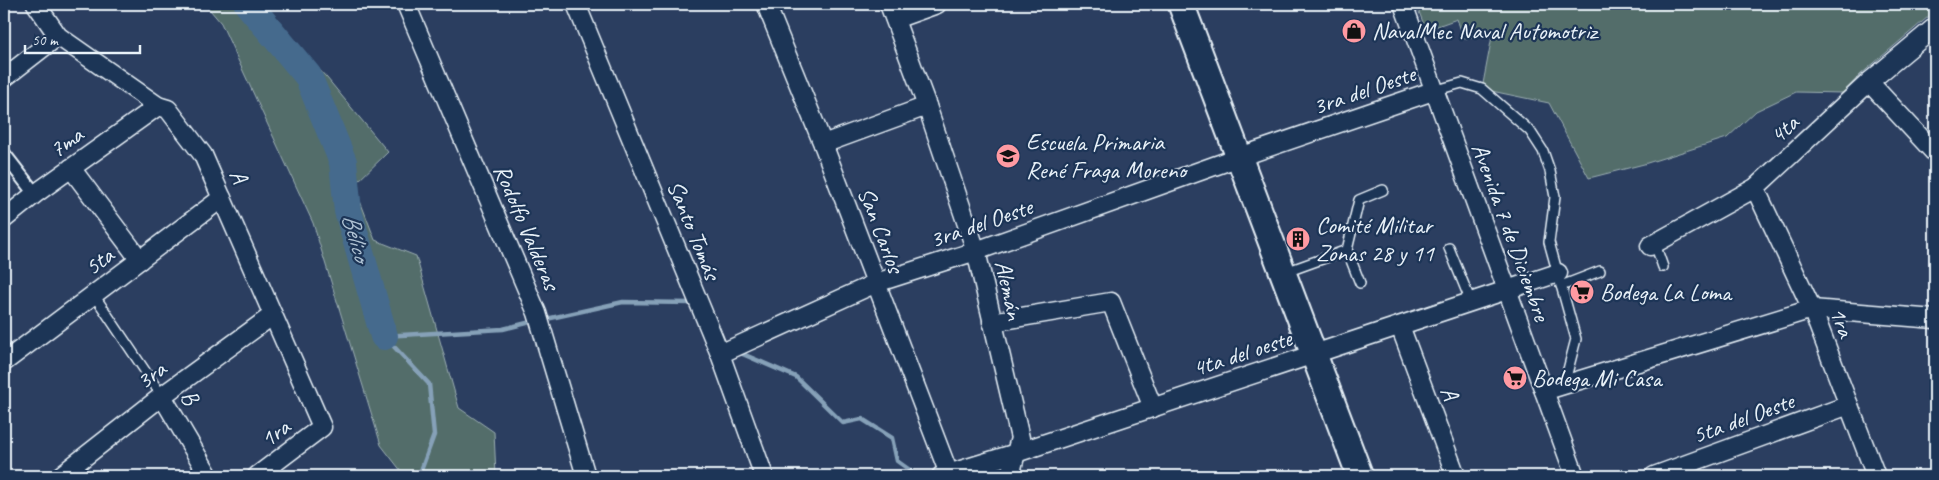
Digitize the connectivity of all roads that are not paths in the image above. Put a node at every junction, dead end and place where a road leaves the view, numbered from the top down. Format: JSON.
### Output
{"nodes":[{"id":1,"x":36,"y":4,"type":"edge"},
{"id":2,"x":406,"y":4,"type":"edge"},
{"id":3,"x":576,"y":4,"type":"edge"},
{"id":4,"x":766,"y":4,"type":"edge"},
{"id":5,"x":937,"y":4,"type":"edge"},
{"id":6,"x":1169,"y":4,"type":"edge"},
{"id":7,"x":1181,"y":4,"type":"edge"},
{"id":8,"x":1402,"y":4,"type":"edge"},
{"id":9,"x":892,"y":12,"type":"edge"},
{"id":10,"x":1935,"y":27,"type":"edge"},
{"id":11,"x":58,"y":36,"type":"junction"},
{"id":12,"x":4,"y":78,"type":"edge"},
{"id":13,"x":1869,"y":82,"type":"junction"},
{"id":14,"x":1434,"y":91,"type":"junction"},
{"id":15,"x":158,"y":106,"type":"junction"},
{"id":16,"x":927,"y":106,"type":"junction"},
{"id":17,"x":823,"y":144,"type":"junction"},
{"id":18,"x":1935,"y":153,"type":"edge"},
{"id":19,"x":4,"y":154,"type":"edge"},
{"id":20,"x":1234,"y":159,"type":"junction"},
{"id":21,"x":71,"y":168,"type":"junction"},
{"id":22,"x":1755,"y":188,"type":"junction"},
{"id":23,"x":1383,"y":190,"type":"dead end"},
{"id":24,"x":35,"y":194,"type":"junction"},
{"id":25,"x":222,"y":198,"type":"junction"},
{"id":26,"x":4,"y":219,"type":"edge"},
{"id":27,"x":1652,"y":245,"type":"joint"},
{"id":28,"x":1449,"y":248,"type":"dead end"},
{"id":29,"x":1347,"y":250,"type":"junction"},
{"id":30,"x":976,"y":251,"type":"junction"},
{"id":31,"x":140,"y":260,"type":"junction"},
{"id":32,"x":1663,"y":267,"type":"dead end"},
{"id":33,"x":1600,"y":271,"type":"dead end"},
{"id":34,"x":1283,"y":273,"type":"junction"},
{"id":35,"x":1560,"y":280,"type":"junction"},
{"id":36,"x":876,"y":283,"type":"junction"},
{"id":37,"x":1360,"y":283,"type":"dead end"},
{"id":38,"x":1507,"y":290,"type":"junction"},
{"id":39,"x":94,"y":295,"type":"junction"},
{"id":40,"x":1471,"y":302,"type":"junction"},
{"id":41,"x":1812,"y":309,"type":"junction"},
{"id":42,"x":274,"y":315,"type":"junction"},
{"id":43,"x":1935,"y":319,"type":"edge"},
{"id":44,"x":992,"y":322,"type":"junction"},
{"id":45,"x":1400,"y":326,"type":"junction"},
{"id":46,"x":720,"y":354,"type":"junction"},
{"id":47,"x":1307,"y":357,"type":"junction"},
{"id":48,"x":4,"y":362,"type":"edge"},
{"id":49,"x":1564,"y":385,"type":"junction"},
{"id":50,"x":1544,"y":391,"type":"junction"},
{"id":51,"x":162,"y":396,"type":"junction"},
{"id":52,"x":1849,"y":405,"type":"junction"},
{"id":53,"x":1153,"y":408,"type":"junction"},
{"id":54,"x":322,"y":427,"type":"joint"},
{"id":55,"x":1016,"y":453,"type":"junction"},
{"id":56,"x":945,"y":475,"type":"edge"},
{"id":57,"x":60,"y":476,"type":"edge"},
{"id":58,"x":209,"y":476,"type":"edge"},
{"id":59,"x":257,"y":476,"type":"edge"},
{"id":60,"x":586,"y":476,"type":"edge"},
{"id":61,"x":764,"y":476,"type":"edge"},
{"id":62,"x":1014,"y":476,"type":"edge"},
{"id":63,"x":1344,"y":476,"type":"edge"},
{"id":64,"x":1360,"y":476,"type":"edge"},
{"id":65,"x":1456,"y":476,"type":"edge"},
{"id":66,"x":1575,"y":476,"type":"edge"},
{"id":67,"x":1654,"y":476,"type":"edge"},
{"id":68,"x":1876,"y":476,"type":"edge"}],
"edges":[{"from":1,"to":11,"type":"street","name":"A"},
{"from":2,"to":60,"type":"street","name":"Rodolfo Valderas"},
{"from":3,"to":46,"type":"street","name":"Santo Tomás"},
{"from":4,"to":17,"type":"street","name":"San Carlos"},
{"from":5,"to":9,"type":"street"},
{"from":6,"to":20,"type":"main road"},
{"from":7,"to":20,"type":"main road"},
{"from":8,"to":14,"type":"street","name":"Avenida 7 de Diciembre"},
{"from":9,"to":16,"type":"street","name":"Alemán"},
{"from":10,"to":13,"type":"street","name":"4ta"},
{"from":11,"to":12,"type":"street"},
{"from":11,"to":15,"type":"street","name":"A"},
{"from":13,"to":18,"type":"street"},
{"from":13,"to":22,"type":"street","name":"4ta"},
{"from":14,"to":20,"type":"street","name":"3ra del Oeste"},
{"from":14,"to":35,"type":"lane"},
{"from":14,"to":38,"type":"street","name":"Avenida 7 de Diciembre"},
{"from":15,"to":21,"type":"street","name":"7ma"},
{"from":15,"to":25,"type":"street","name":"A"},
{"from":16,"to":17,"type":"street"},
{"from":16,"to":30,"type":"street","name":"Alemán"},
{"from":17,"to":36,"type":"street","name":"San Carlos"},
{"from":19,"to":24,"type":"street"},
{"from":20,"to":30,"type":"street","name":"3ra del Oeste"},
{"from":20,"to":34,"type":"main road"},
{"from":20,"to":47,"type":"main road"},
{"from":21,"to":24,"type":"street","name":"7ma"},
{"from":21,"to":31,"type":"street"},
{"from":22,"to":27,"type":"street","name":"4ta"},
{"from":22,"to":41,"type":"street","name":"1ra"},
{"from":23,"to":29,"type":"lane"},
{"from":24,"to":26,"type":"street","name":"7ma"},
{"from":25,"to":31,"type":"street","name":"5ta"},
{"from":25,"to":42,"type":"street","name":"A"},
{"from":27,"to":32,"type":"lane"},
{"from":28,"to":40,"type":"lane"},
{"from":29,"to":34,"type":"lane"},
{"from":29,"to":37,"type":"lane"},
{"from":30,"to":36,"type":"street","name":"3ra del Oeste"},
{"from":30,"to":44,"type":"street","name":"Alemán"},
{"from":31,"to":39,"type":"street","name":"5ta"},
{"from":33,"to":35,"type":"lane"},
{"from":34,"to":47,"type":"main road"},
{"from":35,"to":38,"type":"street","name":"4ta del oeste"},
{"from":35,"to":49,"type":"lane"},
{"from":36,"to":46,"type":"street","name":"3ra del Oeste"},
{"from":36,"to":56,"type":"street","name":"San Carlos"},
{"from":38,"to":40,"type":"street","name":"4ta del oeste"},
{"from":38,"to":50,"type":"street","name":"Avenida 7 de Diciembre"},
{"from":39,"to":48,"type":"street","name":"5ta"},
{"from":39,"to":51,"type":"lane","name":"B"},
{"from":40,"to":45,"type":"street","name":"4ta del oeste"},
{"from":41,"to":43,"type":"street"},
{"from":41,"to":49,"type":"street"},
{"from":41,"to":52,"type":"street","name":"1ra"},
{"from":42,"to":51,"type":"street","name":"3ra"},
{"from":42,"to":54,"type":"street","name":"A"},
{"from":44,"to":53,"type":"street"},
{"from":44,"to":55,"type":"street","name":"Alemán"},
{"from":45,"to":47,"type":"street","name":"4ta del oeste"},
{"from":45,"to":65,"type":"street","name":"A"},
{"from":46,"to":61,"type":"street","name":"Santo Tomás"},
{"from":47,"to":53,"type":"street","name":"4ta del oeste"},
{"from":47,"to":63,"type":"main road"},
{"from":47,"to":64,"type":"main road"},
{"from":49,"to":50,"type":"street"},
{"from":50,"to":66,"type":"street","name":"Avenida 7 de Diciembre"},
{"from":51,"to":57,"type":"street","name":"3ra"},
{"from":51,"to":58,"type":"street","name":"B"},
{"from":52,"to":67,"type":"street","name":"5ta del Oeste"},
{"from":52,"to":68,"type":"street","name":"1ra"},
{"from":53,"to":55,"type":"street","name":"4ta del oeste"},
{"from":54,"to":59,"type":"street","name":"1ra"},
{"from":55,"to":56,"type":"street","name":"4ta del oeste"},
{"from":55,"to":62,"type":"street","name":"Alemán"}]}
